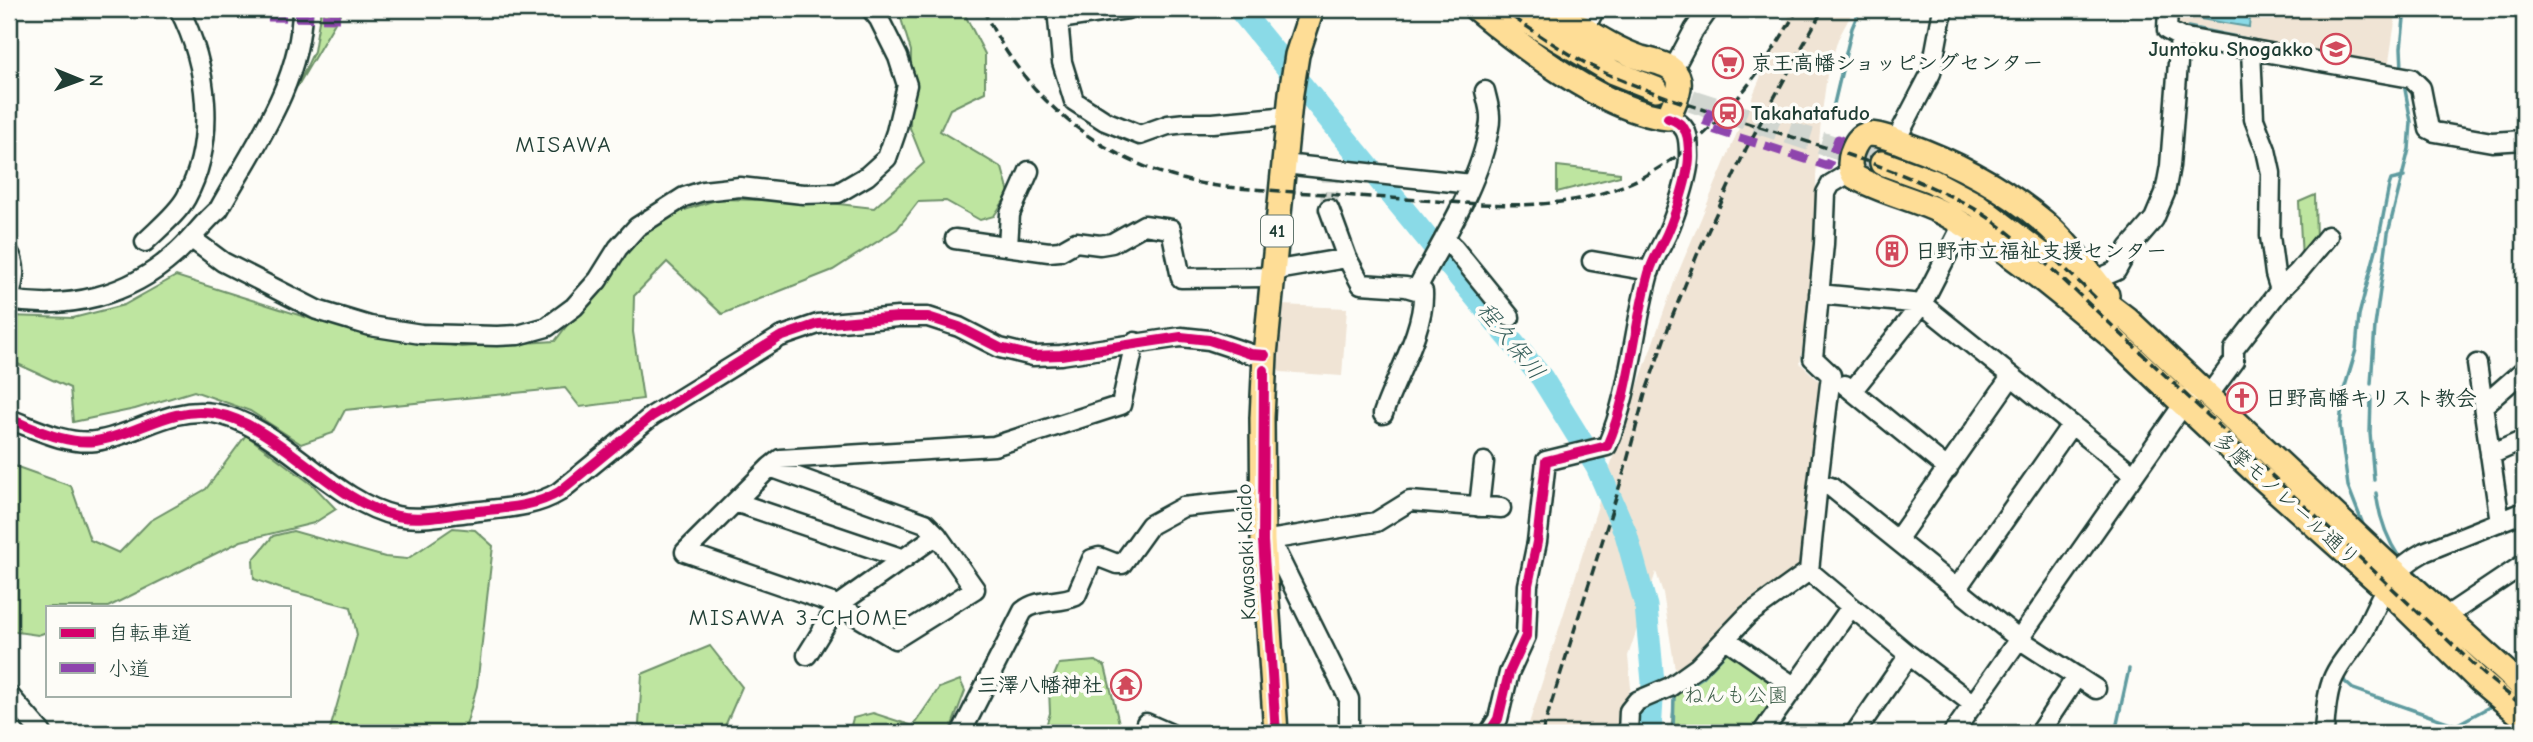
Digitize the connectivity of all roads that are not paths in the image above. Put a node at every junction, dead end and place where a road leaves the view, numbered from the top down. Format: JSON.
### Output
{"nodes":[{"id":1,"x":179,"y":9,"type":"edge"},
{"id":2,"x":302,"y":9,"type":"edge"},
{"id":3,"x":871,"y":9,"type":"edge"},
{"id":4,"x":1127,"y":9,"type":"edge"},
{"id":5,"x":1311,"y":9,"type":"edge"},
{"id":6,"x":1476,"y":9,"type":"edge"},
{"id":7,"x":1507,"y":9,"type":"edge"},
{"id":8,"x":1550,"y":9,"type":"edge"},
{"id":9,"x":1595,"y":9,"type":"edge"},
{"id":10,"x":1709,"y":9,"type":"edge"},
{"id":11,"x":1943,"y":9,"type":"edge"},
{"id":12,"x":2168,"y":9,"type":"edge"},
{"id":13,"x":1058,"y":14,"type":"edge"},
{"id":14,"x":1584,"y":30,"type":"junction"},
{"id":15,"x":2180,"y":37,"type":"junction"},
{"id":16,"x":2251,"y":50,"type":"junction"},
{"id":17,"x":1673,"y":70,"type":"junction"},
{"id":18,"x":1656,"y":89,"type":"tunnel mouth"},
{"id":19,"x":1485,"y":91,"type":"dead end"},
{"id":20,"x":1290,"y":104,"type":"junction"},
{"id":21,"x":1668,"y":118,"type":"junction"},
{"id":22,"x":2524,"y":140,"type":"edge"},
{"id":23,"x":1896,"y":141,"type":"junction"},
{"id":24,"x":1882,"y":163,"type":"tunnel mouth"},
{"id":25,"x":1284,"y":164,"type":"junction"},
{"id":26,"x":1029,"y":171,"type":"dead end"},
{"id":27,"x":1851,"y":172,"type":"junction"},
{"id":28,"x":1471,"y":184,"type":"junction"},
{"id":29,"x":185,"y":200,"type":"junction"},
{"id":30,"x":1329,"y":209,"type":"tunnel mouth"},
{"id":31,"x":206,"y":219,"type":"junction"},
{"id":32,"x":1963,"y":225,"type":"junction"},
{"id":33,"x":2328,"y":236,"type":"dead end"},
{"id":34,"x":192,"y":239,"type":"junction"},
{"id":35,"x":955,"y":239,"type":"dead end"},
{"id":36,"x":1444,"y":239,"type":"junction"},
{"id":37,"x":145,"y":242,"type":"dead end"},
{"id":38,"x":1008,"y":246,"type":"junction"},
{"id":39,"x":9,"y":253,"type":"edge"},
{"id":40,"x":1347,"y":258,"type":"junction"},
{"id":41,"x":1592,"y":261,"type":"dead end"},
{"id":42,"x":1650,"y":271,"type":"junction"},
{"id":43,"x":1273,"y":274,"type":"junction"},
{"id":44,"x":2095,"y":280,"type":"junction"},
{"id":45,"x":1416,"y":289,"type":"junction"},
{"id":46,"x":2280,"y":290,"type":"junction"},
{"id":47,"x":1819,"y":294,"type":"junction"},
{"id":48,"x":9,"y":300,"type":"edge"},
{"id":49,"x":1922,"y":304,"type":"junction"},
{"id":50,"x":1510,"y":317,"type":"dead end"},
{"id":51,"x":2119,"y":327,"type":"junction"},
{"id":52,"x":1135,"y":342,"type":"junction"},
{"id":53,"x":1265,"y":355,"type":"junction"},
{"id":54,"x":2477,"y":364,"type":"dead end"},
{"id":55,"x":2524,"y":370,"type":"edge"},
{"id":56,"x":1831,"y":374,"type":"junction"},
{"id":57,"x":2011,"y":377,"type":"junction"},
{"id":58,"x":1852,"y":391,"type":"junction"},
{"id":59,"x":2196,"y":395,"type":"junction"},
{"id":60,"x":2483,"y":406,"type":"junction"},
{"id":61,"x":1383,"y":414,"type":"dead end"},
{"id":62,"x":9,"y":419,"type":"edge"},
{"id":63,"x":2071,"y":425,"type":"junction"},
{"id":64,"x":2524,"y":440,"type":"edge"},
{"id":65,"x":2490,"y":455,"type":"junction"},
{"id":66,"x":1484,"y":462,"type":"dead end"},
{"id":67,"x":770,"y":467,"type":"junction"},
{"id":68,"x":1948,"y":469,"type":"junction"},
{"id":69,"x":2134,"y":475,"type":"junction"},
{"id":70,"x":1818,"y":484,"type":"junction"},
{"id":71,"x":1262,"y":499,"type":"junction"},
{"id":72,"x":735,"y":502,"type":"junction"},
{"id":73,"x":1479,"y":506,"type":"junction"},
{"id":74,"x":1501,"y":508,"type":"dead end"},
{"id":75,"x":2524,"y":512,"type":"edge"},
{"id":76,"x":2500,"y":522,"type":"junction"},
{"id":77,"x":937,"y":535,"type":"junction"},
{"id":78,"x":1897,"y":540,"type":"junction"},
{"id":79,"x":1263,"y":541,"type":"junction"},
{"id":80,"x":904,"y":559,"type":"junction"},
{"id":81,"x":2524,"y":564,"type":"edge"},
{"id":82,"x":1810,"y":572,"type":"junction"},
{"id":83,"x":2390,"y":580,"type":"junction"},
{"id":84,"x":1957,"y":589,"type":"junction"},
{"id":85,"x":838,"y":605,"type":"junction"},
{"id":86,"x":1850,"y":607,"type":"junction"},
{"id":87,"x":2445,"y":617,"type":"junction"},
{"id":88,"x":1726,"y":639,"type":"junction"},
{"id":89,"x":2019,"y":639,"type":"junction"},
{"id":90,"x":1909,"y":654,"type":"junction"},
{"id":91,"x":807,"y":655,"type":"dead end"},
{"id":92,"x":2077,"y":676,"type":"junction"},
{"id":93,"x":1795,"y":687,"type":"junction"},
{"id":94,"x":2524,"y":688,"type":"edge"},
{"id":95,"x":2096,"y":689,"type":"dead end"},
{"id":96,"x":9,"y":695,"type":"edge"},
{"id":97,"x":1973,"y":704,"type":"junction"},
{"id":98,"x":2524,"y":718,"type":"edge"},
{"id":99,"x":1146,"y":723,"type":"dead end"},
{"id":100,"x":42,"y":733,"type":"edge"},
{"id":101,"x":961,"y":733,"type":"edge"},
{"id":102,"x":1169,"y":733,"type":"edge"},
{"id":103,"x":1276,"y":733,"type":"edge"},
{"id":104,"x":1349,"y":733,"type":"edge"},
{"id":105,"x":1489,"y":733,"type":"edge"},
{"id":106,"x":1628,"y":733,"type":"edge"},
{"id":107,"x":1762,"y":733,"type":"edge"},
{"id":108,"x":1855,"y":733,"type":"edge"},
{"id":109,"x":1953,"y":733,"type":"edge"},
{"id":110,"x":2039,"y":733,"type":"edge"},
{"id":111,"x":2323,"y":733,"type":"edge"}],
"edges":[{"from":1,"to":29,"type":"street"},
{"from":2,"to":31,"type":"street"},
{"from":3,"to":34,"type":"street"},
{"from":4,"to":13,"type":"street"},
{"from":5,"to":20,"type":"main road","name":"Kawasaki Kaido","number":"41"},
{"from":6,"to":21,"type":"main road"},
{"from":7,"to":18,"type":"main road"},
{"from":8,"to":14,"type":"main road"},
{"from":9,"to":14,"type":"street"},
{"from":10,"to":17,"type":"street"},
{"from":11,"to":23,"type":"street"},
{"from":12,"to":15,"type":"street"},
{"from":13,"to":20,"type":"street"},
{"from":14,"to":17,"type":"main road"},
{"from":15,"to":16,"type":"street"},
{"from":15,"to":44,"type":"street"},
{"from":16,"to":22,"type":"street"},
{"from":16,"to":46,"type":"street"},
{"from":17,"to":21,"type":"main road"},
{"from":19,"to":28,"type":"street"},
{"from":20,"to":25,"type":"main road","name":"Kawasaki Kaido","number":"41"},
{"from":21,"to":42,"type":"street"},
{"from":23,"to":27,"type":"main road"},
{"from":23,"to":44,"type":"main road"},
{"from":24,"to":51,"type":"main road","name":"多摩モノレール通り"},
{"from":25,"to":28,"type":"street"},
{"from":25,"to":43,"type":"main road","name":"Kawasaki Kaido","number":"41"},
{"from":26,"to":38,"type":"street"},
{"from":27,"to":32,"type":"main road"},
{"from":27,"to":47,"type":"street"},
{"from":28,"to":36,"type":"street"},
{"from":29,"to":31,"type":"street"},
{"from":29,"to":37,"type":"street"},
{"from":30,"to":40,"type":"street"},
{"from":31,"to":34,"type":"street"},
{"from":32,"to":49,"type":"street"},
{"from":32,"to":51,"type":"main road"},
{"from":33,"to":46,"type":"street"},
{"from":34,"to":48,"type":"street"},
{"from":35,"to":38,"type":"street"},
{"from":36,"to":45,"type":"street"},
{"from":36,"to":50,"type":"street"},
{"from":38,"to":43,"type":"street"},
{"from":39,"to":48,"type":"street"},
{"from":40,"to":43,"type":"street"},
{"from":40,"to":45,"type":"street"},
{"from":41,"to":42,"type":"street"},
{"from":42,"to":105,"type":"street"},
{"from":43,"to":53,"type":"main road","name":"Kawasaki Kaido","number":"41"},
{"from":44,"to":51,"type":"main road"},
{"from":45,"to":61,"type":"street"},
{"from":46,"to":59,"type":"street"},
{"from":47,"to":49,"type":"street"},
{"from":47,"to":56,"type":"street"},
{"from":49,"to":57,"type":"street"},
{"from":49,"to":58,"type":"street"},
{"from":51,"to":59,"type":"main road","name":"多摩モノレール通り"},
{"from":52,"to":53,"type":"street"},
{"from":52,"to":62,"type":"street"},
{"from":52,"to":67,"type":"street"},
{"from":53,"to":71,"type":"main road","name":"Kawasaki Kaido","number":"41"},
{"from":54,"to":60,"type":"street"},
{"from":55,"to":60,"type":"street"},
{"from":56,"to":58,"type":"street"},
{"from":56,"to":70,"type":"street"},
{"from":57,"to":63,"type":"street"},
{"from":57,"to":68,"type":"street"},
{"from":58,"to":68,"type":"street"},
{"from":59,"to":69,"type":"street"},
{"from":59,"to":83,"type":"main road","name":"多摩モノレール通り"},
{"from":60,"to":65,"type":"street"},
{"from":63,"to":69,"type":"street"},
{"from":63,"to":84,"type":"street"},
{"from":64,"to":65,"type":"street"},
{"from":65,"to":76,"type":"street"},
{"from":66,"to":73,"type":"street"},
{"from":67,"to":72,"type":"street"},
{"from":67,"to":77,"type":"street"},
{"from":68,"to":78,"type":"street"},
{"from":69,"to":89,"type":"street"},
{"from":70,"to":78,"type":"street"},
{"from":70,"to":82,"type":"street"},
{"from":71,"to":79,"type":"main road","name":"Kawasaki Kaido","number":"41"},
{"from":71,"to":101,"type":"street"},
{"from":72,"to":80,"type":"street"},
{"from":72,"to":85,"type":"street"},
{"from":73,"to":74,"type":"street"},
{"from":73,"to":79,"type":"street"},
{"from":75,"to":76,"type":"street"},
{"from":76,"to":83,"type":"street"},
{"from":77,"to":80,"type":"street"},
{"from":77,"to":85,"type":"street"},
{"from":78,"to":84,"type":"street"},
{"from":79,"to":103,"type":"main road","name":"Kawasaki Kaido","number":"41"},
{"from":79,"to":104,"type":"street"},
{"from":80,"to":85,"type":"street"},
{"from":81,"to":87,"type":"street"},
{"from":82,"to":86,"type":"street"},
{"from":82,"to":88,"type":"street"},
{"from":83,"to":87,"type":"main road","name":"多摩モノレール通り"},
{"from":83,"to":98,"type":"main road","name":"多摩モノレール通り"},
{"from":83,"to":111,"type":"street"},
{"from":84,"to":89,"type":"street"},
{"from":85,"to":91,"type":"street"},
{"from":86,"to":90,"type":"street"},
{"from":86,"to":93,"type":"street"},
{"from":87,"to":94,"type":"main road","name":"多摩モノレール通り"},
{"from":88,"to":93,"type":"street"},
{"from":88,"to":106,"type":"street"},
{"from":89,"to":92,"type":"street"},
{"from":89,"to":97,"type":"street"},
{"from":90,"to":97,"type":"street"},
{"from":90,"to":108,"type":"street"},
{"from":92,"to":95,"type":"street"},
{"from":92,"to":110,"type":"street"},
{"from":93,"to":107,"type":"street"},
{"from":96,"to":100,"type":"street"},
{"from":97,"to":109,"type":"street"},
{"from":99,"to":102,"type":"street"}]}
